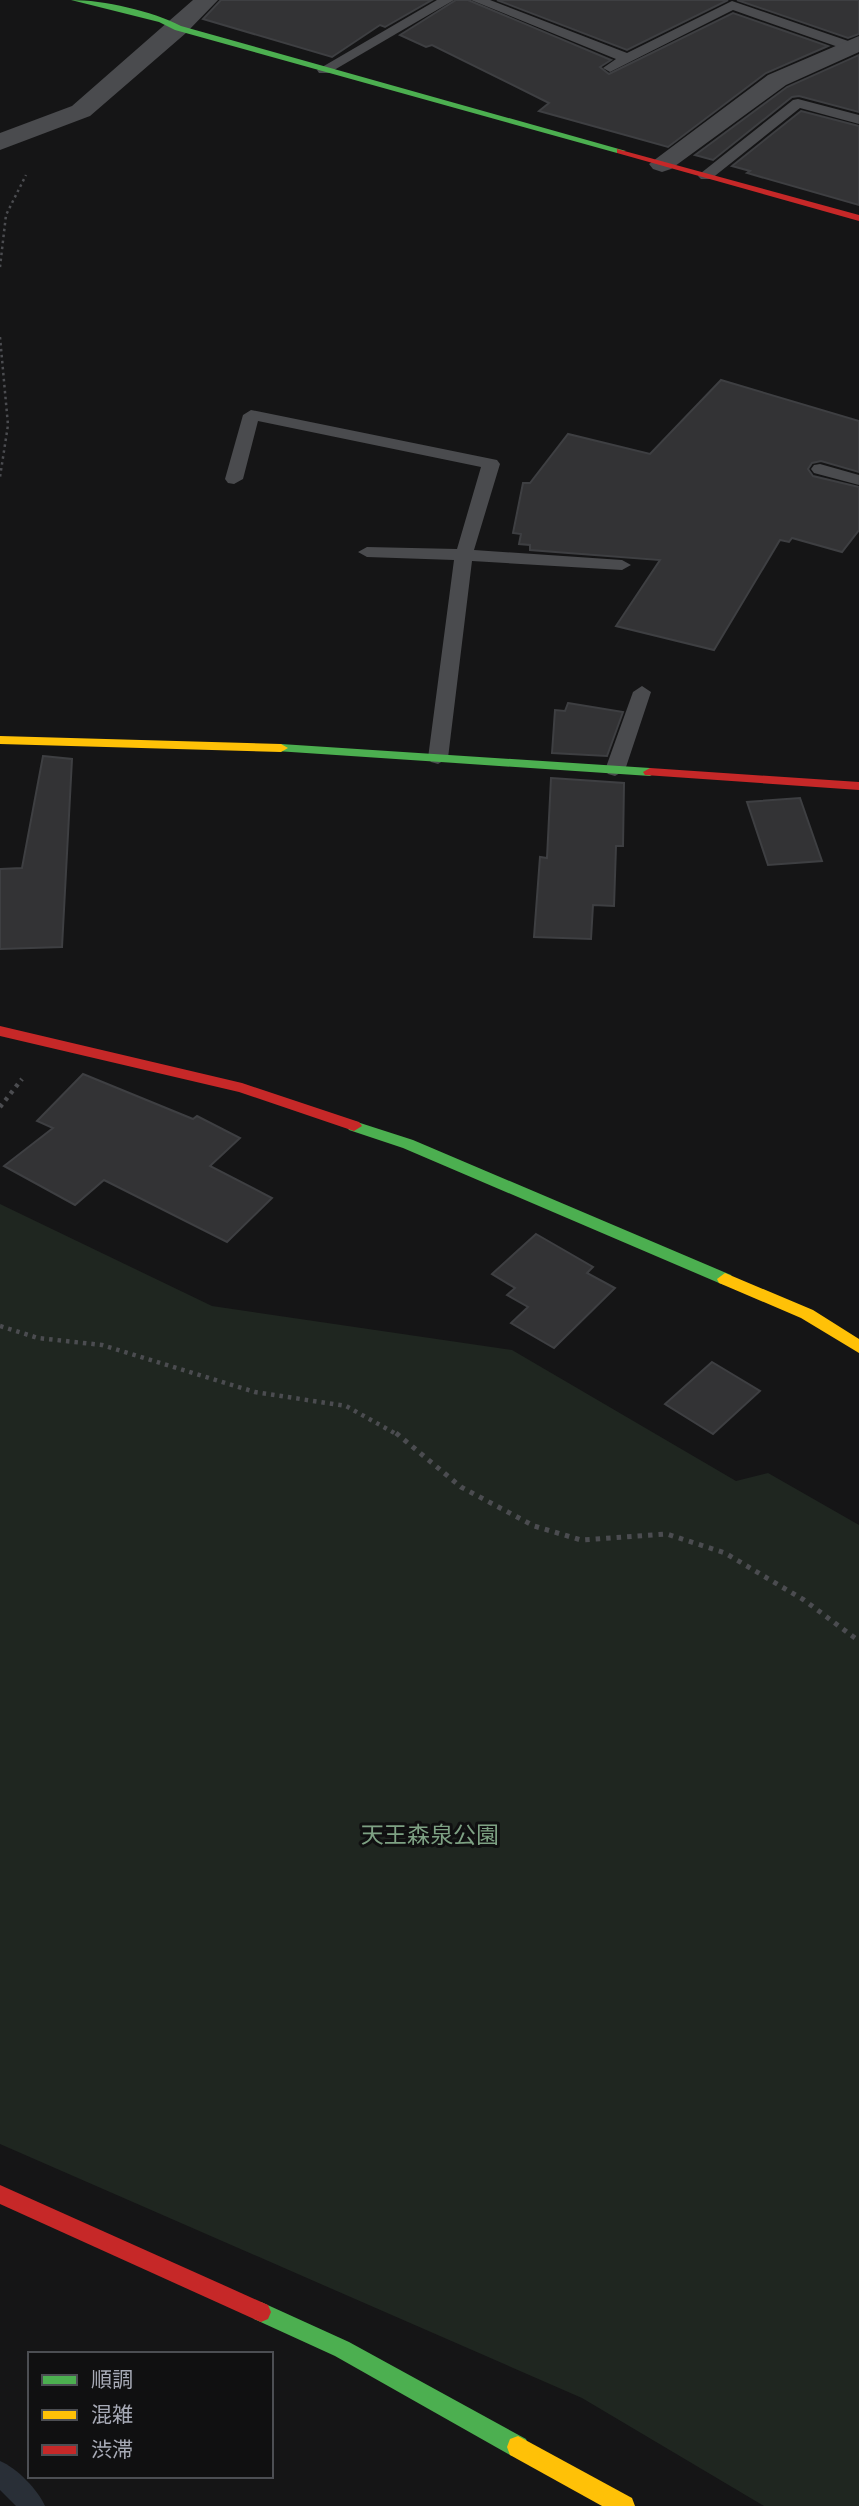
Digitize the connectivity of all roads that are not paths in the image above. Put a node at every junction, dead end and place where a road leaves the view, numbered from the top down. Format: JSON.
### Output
{"nodes":[{"id":1,"x":76,"y":0,"type":"edge"},
{"id":2,"x":206,"y":0,"type":"edge"},
{"id":3,"x":447,"y":0,"type":"edge"},
{"id":4,"x":478,"y":0,"type":"edge"},
{"id":5,"x":178,"y":27,"type":"junction"},
{"id":6,"x":854,"y":45,"type":"edge"},
{"id":7,"x":629,"y":59,"type":"junction"},
{"id":8,"x":610,"y":68,"type":"dead end"},
{"id":9,"x":324,"y":70,"type":"junction"},
{"id":10,"x":859,"y":120,"type":"edge"},
{"id":11,"x":0,"y":142,"type":"edge"},
{"id":12,"x":662,"y":164,"type":"junction"},
{"id":13,"x":706,"y":176,"type":"junction"},
{"id":14,"x":859,"y":218,"type":"edge"},
{"id":15,"x":820,"y":469,"type":"dead end"},
{"id":16,"x":234,"y":479,"type":"dead end"},
{"id":17,"x":859,"y":480,"type":"edge"},
{"id":18,"x":367,"y":552,"type":"dead end"},
{"id":19,"x":464,"y":555,"type":"junction"},
{"id":20,"x":622,"y":565,"type":"dead end"},
{"id":21,"x":642,"y":692,"type":"dead end"},
{"id":22,"x":0,"y":740,"type":"edge"},
{"id":23,"x":438,"y":758,"type":"junction"},
{"id":24,"x":615,"y":770,"type":"junction"},
{"id":25,"x":859,"y":786,"type":"edge"},
{"id":26,"x":0,"y":1031,"type":"edge"},
{"id":27,"x":859,"y":1346,"type":"edge"},
{"id":28,"x":0,"y":2194,"type":"edge"},
{"id":29,"x":624,"y":2506,"type":"edge"}],
"edges":[{"from":1,"to":5,"type":"street"},
{"from":2,"to":5,"type":"street"},
{"from":3,"to":9,"type":"lane"},
{"from":4,"to":7,"type":"lane"},
{"from":5,"to":9,"type":"street"},
{"from":5,"to":11,"type":"street"},
{"from":6,"to":7,"type":"lane"},
{"from":6,"to":12,"type":"street"},
{"from":7,"to":8,"type":"lane"},
{"from":9,"to":12,"type":"street"},
{"from":10,"to":13,"type":"lane"},
{"from":12,"to":13,"type":"street"},
{"from":13,"to":14,"type":"street"},
{"from":15,"to":17,"type":"lane"},
{"from":16,"to":19,"type":"lane"},
{"from":18,"to":19,"type":"lane"},
{"from":19,"to":20,"type":"lane"},
{"from":19,"to":23,"type":"lane"},
{"from":21,"to":24,"type":"lane"},
{"from":22,"to":23,"type":"street"},
{"from":23,"to":24,"type":"street"},
{"from":24,"to":25,"type":"street"},
{"from":26,"to":27,"type":"street"},
{"from":28,"to":29,"type":"street"}]}
